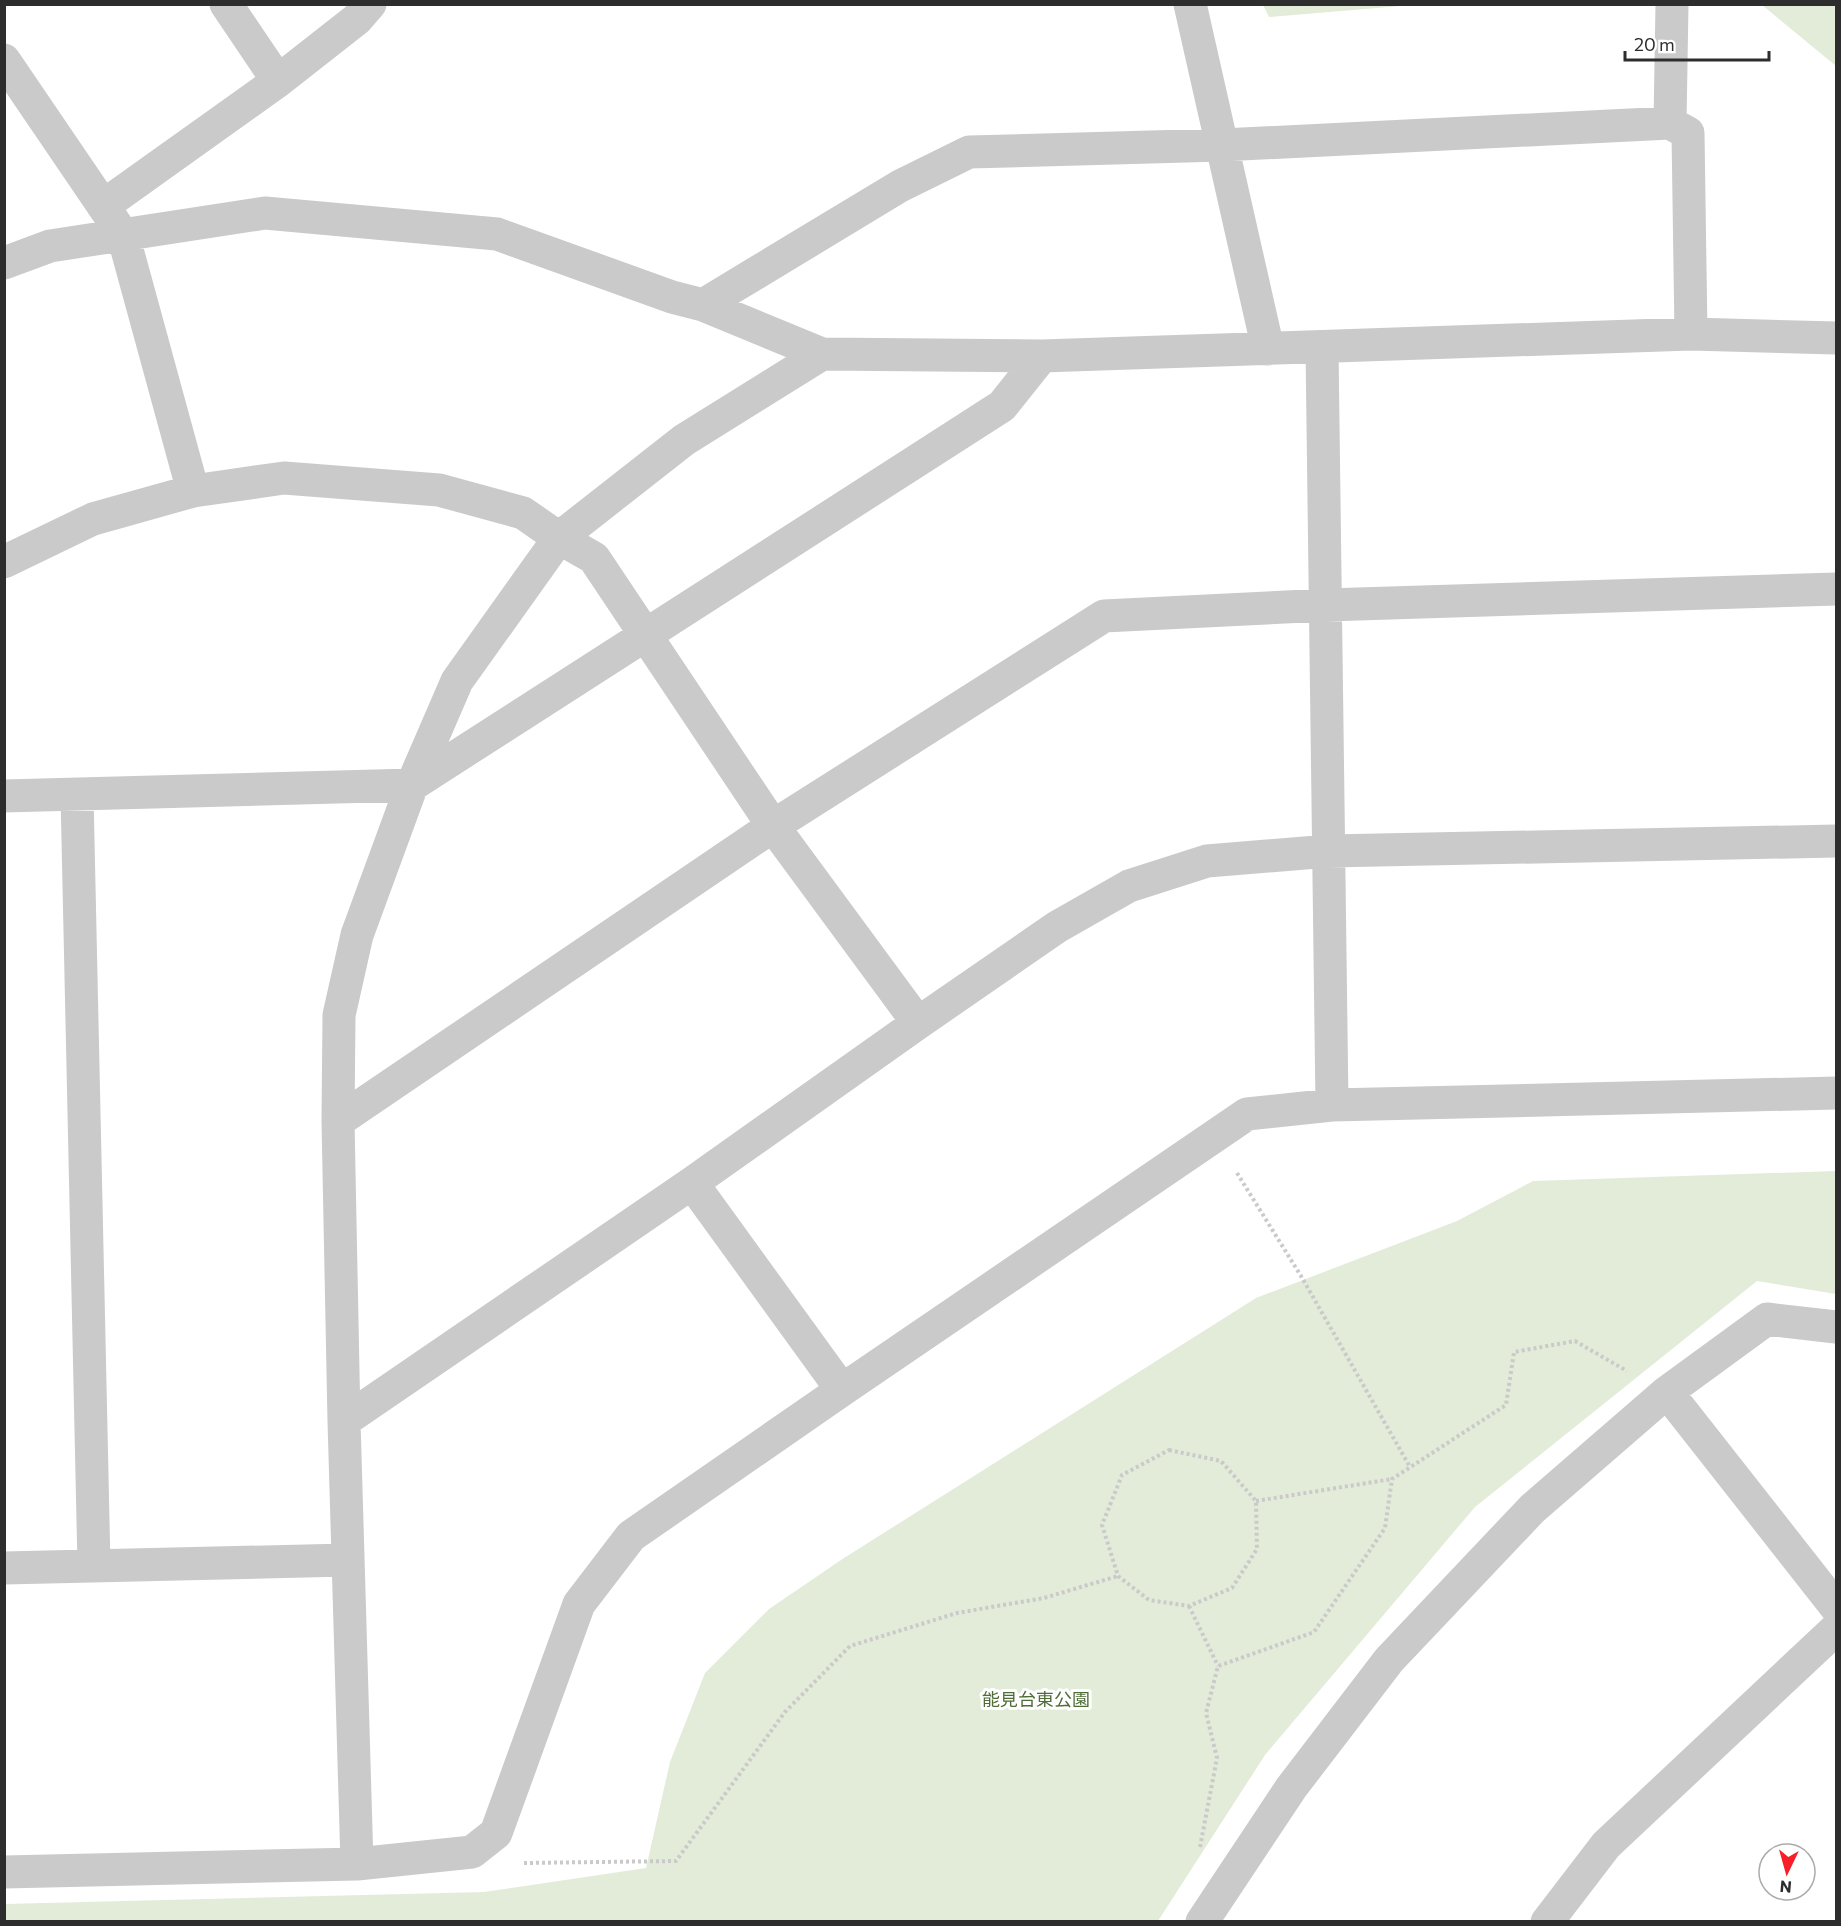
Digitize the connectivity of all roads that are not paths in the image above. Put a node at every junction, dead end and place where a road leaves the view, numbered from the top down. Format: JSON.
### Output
{"nodes":[{"id":1,"x":226,"y":4,"type":"edge"},
{"id":2,"x":370,"y":4,"type":"edge"},
{"id":3,"x":1190,"y":4,"type":"edge"},
{"id":4,"x":1672,"y":4,"type":"edge"},
{"id":5,"x":4,"y":60,"type":"edge"},
{"id":6,"x":278,"y":81,"type":"junction"},
{"id":7,"x":1670,"y":123,"type":"junction"},
{"id":8,"x":1222,"y":145,"type":"junction"},
{"id":9,"x":103,"y":206,"type":"junction"},
{"id":10,"x":123,"y":236,"type":"junction"},
{"id":11,"x":4,"y":263,"type":"edge"},
{"id":12,"x":703,"y":305,"type":"junction"},
{"id":13,"x":1692,"y":334,"type":"junction"},
{"id":14,"x":1836,"y":338,"type":"edge"},
{"id":15,"x":1322,"y":348,"type":"junction"},
{"id":16,"x":1268,"y":349,"type":"junction"},
{"id":17,"x":822,"y":354,"type":"junction"},
{"id":18,"x":1042,"y":356,"type":"junction"},
{"id":19,"x":193,"y":491,"type":"junction"},
{"id":20,"x":559,"y":538,"type":"junction"},
{"id":21,"x":4,"y":562,"type":"edge"},
{"id":22,"x":1836,"y":589,"type":"edge"},
{"id":23,"x":1326,"y":604,"type":"junction"},
{"id":24,"x":646,"y":633,"type":"junction"},
{"id":25,"x":412,"y":785,"type":"junction"},
{"id":26,"x":77,"y":795,"type":"junction"},
{"id":27,"x":4,"y":796,"type":"edge"},
{"id":28,"x":773,"y":826,"type":"junction"},
{"id":29,"x":1836,"y":841,"type":"edge"},
{"id":30,"x":1329,"y":851,"type":"junction"},
{"id":31,"x":918,"y":1023,"type":"junction"},
{"id":32,"x":1836,"y":1093,"type":"edge"},
{"id":33,"x":1332,"y":1106,"type":"junction"},
{"id":34,"x":338,"y":1121,"type":"junction"},
{"id":35,"x":692,"y":1183,"type":"junction"},
{"id":36,"x":1836,"y":1327,"type":"edge"},
{"id":37,"x":842,"y":1390,"type":"junction"},
{"id":38,"x":1667,"y":1392,"type":"junction"},
{"id":39,"x":344,"y":1421,"type":"junction"},
{"id":40,"x":347,"y":1560,"type":"junction"},
{"id":41,"x":94,"y":1566,"type":"junction"},
{"id":42,"x":4,"y":1568,"type":"edge"},
{"id":43,"x":1836,"y":1607,"type":"edge"},
{"id":44,"x":1836,"y":1629,"type":"edge"},
{"id":45,"x":357,"y":1864,"type":"junction"},
{"id":46,"x":4,"y":1872,"type":"edge"},
{"id":47,"x":1202,"y":1922,"type":"edge"},
{"id":48,"x":1547,"y":1922,"type":"edge"}],
"edges":[{"from":1,"to":6,"type":"street"},
{"from":2,"to":6,"type":"street"},
{"from":3,"to":8,"type":"street"},
{"from":4,"to":7,"type":"street"},
{"from":5,"to":9,"type":"street"},
{"from":6,"to":9,"type":"street"},
{"from":7,"to":8,"type":"street"},
{"from":7,"to":13,"type":"street"},
{"from":8,"to":12,"type":"street"},
{"from":8,"to":16,"type":"street"},
{"from":9,"to":10,"type":"street"},
{"from":10,"to":11,"type":"street"},
{"from":10,"to":12,"type":"street"},
{"from":10,"to":19,"type":"street"},
{"from":12,"to":17,"type":"street"},
{"from":13,"to":14,"type":"street"},
{"from":13,"to":15,"type":"street"},
{"from":15,"to":16,"type":"street"},
{"from":15,"to":23,"type":"street"},
{"from":16,"to":18,"type":"street"},
{"from":17,"to":18,"type":"street"},
{"from":17,"to":20,"type":"street"},
{"from":18,"to":24,"type":"street"},
{"from":19,"to":20,"type":"street"},
{"from":19,"to":21,"type":"street"},
{"from":20,"to":24,"type":"street"},
{"from":20,"to":25,"type":"street"},
{"from":22,"to":23,"type":"street"},
{"from":23,"to":28,"type":"street"},
{"from":23,"to":30,"type":"street"},
{"from":24,"to":25,"type":"street"},
{"from":24,"to":28,"type":"street"},
{"from":25,"to":26,"type":"street"},
{"from":25,"to":34,"type":"street"},
{"from":26,"to":27,"type":"street"},
{"from":26,"to":41,"type":"street"},
{"from":28,"to":31,"type":"street"},
{"from":28,"to":34,"type":"street"},
{"from":29,"to":30,"type":"street"},
{"from":30,"to":31,"type":"street"},
{"from":30,"to":33,"type":"street"},
{"from":31,"to":35,"type":"street"},
{"from":32,"to":33,"type":"street"},
{"from":33,"to":37,"type":"street"},
{"from":34,"to":39,"type":"street"},
{"from":35,"to":37,"type":"street"},
{"from":35,"to":39,"type":"street"},
{"from":36,"to":38,"type":"street"},
{"from":37,"to":45,"type":"street"},
{"from":38,"to":43,"type":"street"},
{"from":38,"to":47,"type":"street"},
{"from":39,"to":40,"type":"street"},
{"from":40,"to":41,"type":"street"},
{"from":40,"to":45,"type":"street"},
{"from":41,"to":42,"type":"street"},
{"from":44,"to":48,"type":"street"},
{"from":45,"to":46,"type":"street"}]}
